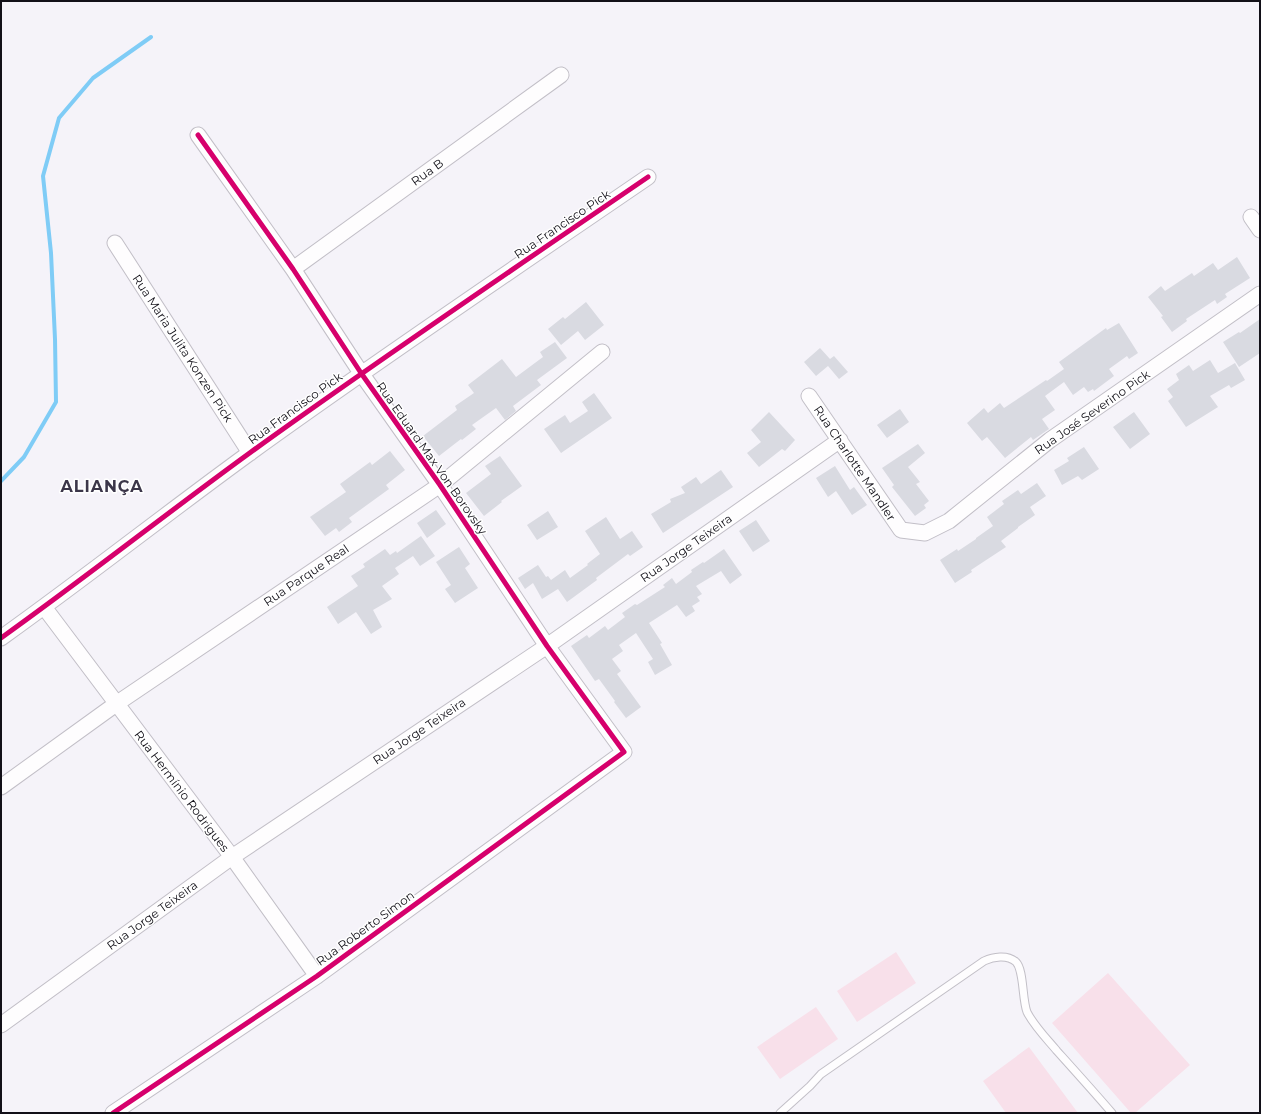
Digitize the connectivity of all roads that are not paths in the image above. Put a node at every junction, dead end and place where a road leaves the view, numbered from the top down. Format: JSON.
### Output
{"nodes":[{"id":1,"x":561,"y":75,"type":"dead end"},
{"id":2,"x":198,"y":135,"type":"dead end"},
{"id":3,"x":648,"y":177,"type":"dead end"},
{"id":4,"x":1251,"y":217,"type":"dead end"},
{"id":5,"x":1260,"y":230,"type":"edge"},
{"id":6,"x":116,"y":243,"type":"dead end"},
{"id":7,"x":293,"y":270,"type":"junction"},
{"id":8,"x":1260,"y":294,"type":"edge"},
{"id":9,"x":602,"y":352,"type":"dead end"},
{"id":10,"x":361,"y":374,"type":"junction"},
{"id":11,"x":809,"y":396,"type":"dead end"},
{"id":12,"x":840,"y":440,"type":"junction"},
{"id":13,"x":250,"y":453,"type":"junction"},
{"id":14,"x":440,"y":485,"type":"junction"},
{"id":15,"x":926,"y":533,"type":"joint"},
{"id":16,"x":44,"y":607,"type":"junction"},
{"id":17,"x":1,"y":638,"type":"edge"},
{"id":18,"x":547,"y":646,"type":"junction"},
{"id":19,"x":116,"y":704,"type":"junction"},
{"id":20,"x":624,"y":752,"type":"joint"},
{"id":21,"x":1,"y":787,"type":"edge"},
{"id":22,"x":232,"y":857,"type":"junction"},
{"id":23,"x":317,"y":976,"type":"junction"},
{"id":24,"x":1,"y":1025,"type":"edge"},
{"id":25,"x":114,"y":1113,"type":"edge"},
{"id":26,"x":780,"y":1113,"type":"edge"},
{"id":27,"x":1112,"y":1113,"type":"edge"}],
"edges":[{"from":1,"to":7,"type":"street","name":"Rua B"},
{"from":2,"to":7,"type":"street","name":"Rua Eduard Max Von Borovsky"},
{"from":3,"to":10,"type":"street","name":"Rua Francisco Pick"},
{"from":4,"to":5,"type":"street"},
{"from":6,"to":13,"type":"street","name":"Rua Maria Julita Konzen Pick"},
{"from":7,"to":10,"type":"street","name":"Rua Eduard Max Von Borovsky"},
{"from":8,"to":15,"type":"street","name":"Rua José Severino Pick"},
{"from":9,"to":14,"type":"street","name":"Rua Parque Real"},
{"from":10,"to":13,"type":"street","name":"Rua Francisco Pick"},
{"from":10,"to":14,"type":"street","name":"Rua Eduard Max Von Borovsky"},
{"from":11,"to":12,"type":"street","name":"Rua Charlotte Mandler"},
{"from":12,"to":15,"type":"street","name":"Rua Charlotte Mandler"},
{"from":12,"to":18,"type":"street","name":"Rua Jorge Teixeira"},
{"from":13,"to":16,"type":"street","name":"Rua Francisco Pick"},
{"from":14,"to":18,"type":"street","name":"Rua Eduard Max Von Borovsky"},
{"from":14,"to":19,"type":"street","name":"Rua Parque Real"},
{"from":16,"to":17,"type":"street","name":"Rua Francisco Pick"},
{"from":16,"to":19,"type":"street","name":"Rua Hermínio Rodrigues"},
{"from":18,"to":20,"type":"street","name":"Rua Eduard Max Von Borovsky"},
{"from":18,"to":22,"type":"street","name":"Rua Jorge Teixeira"},
{"from":19,"to":21,"type":"street","name":"Rua Parque Real"},
{"from":19,"to":22,"type":"street","name":"Rua Hermínio Rodrigues"},
{"from":20,"to":23,"type":"street","name":"Rua Roberto Simon"},
{"from":22,"to":23,"type":"street","name":"Rua Hermínio Rodrigues"},
{"from":22,"to":24,"type":"street","name":"Rua Jorge Teixeira"},
{"from":23,"to":25,"type":"street","name":"Rua Roberto Simon"},
{"from":26,"to":27,"type":"lane"}]}
